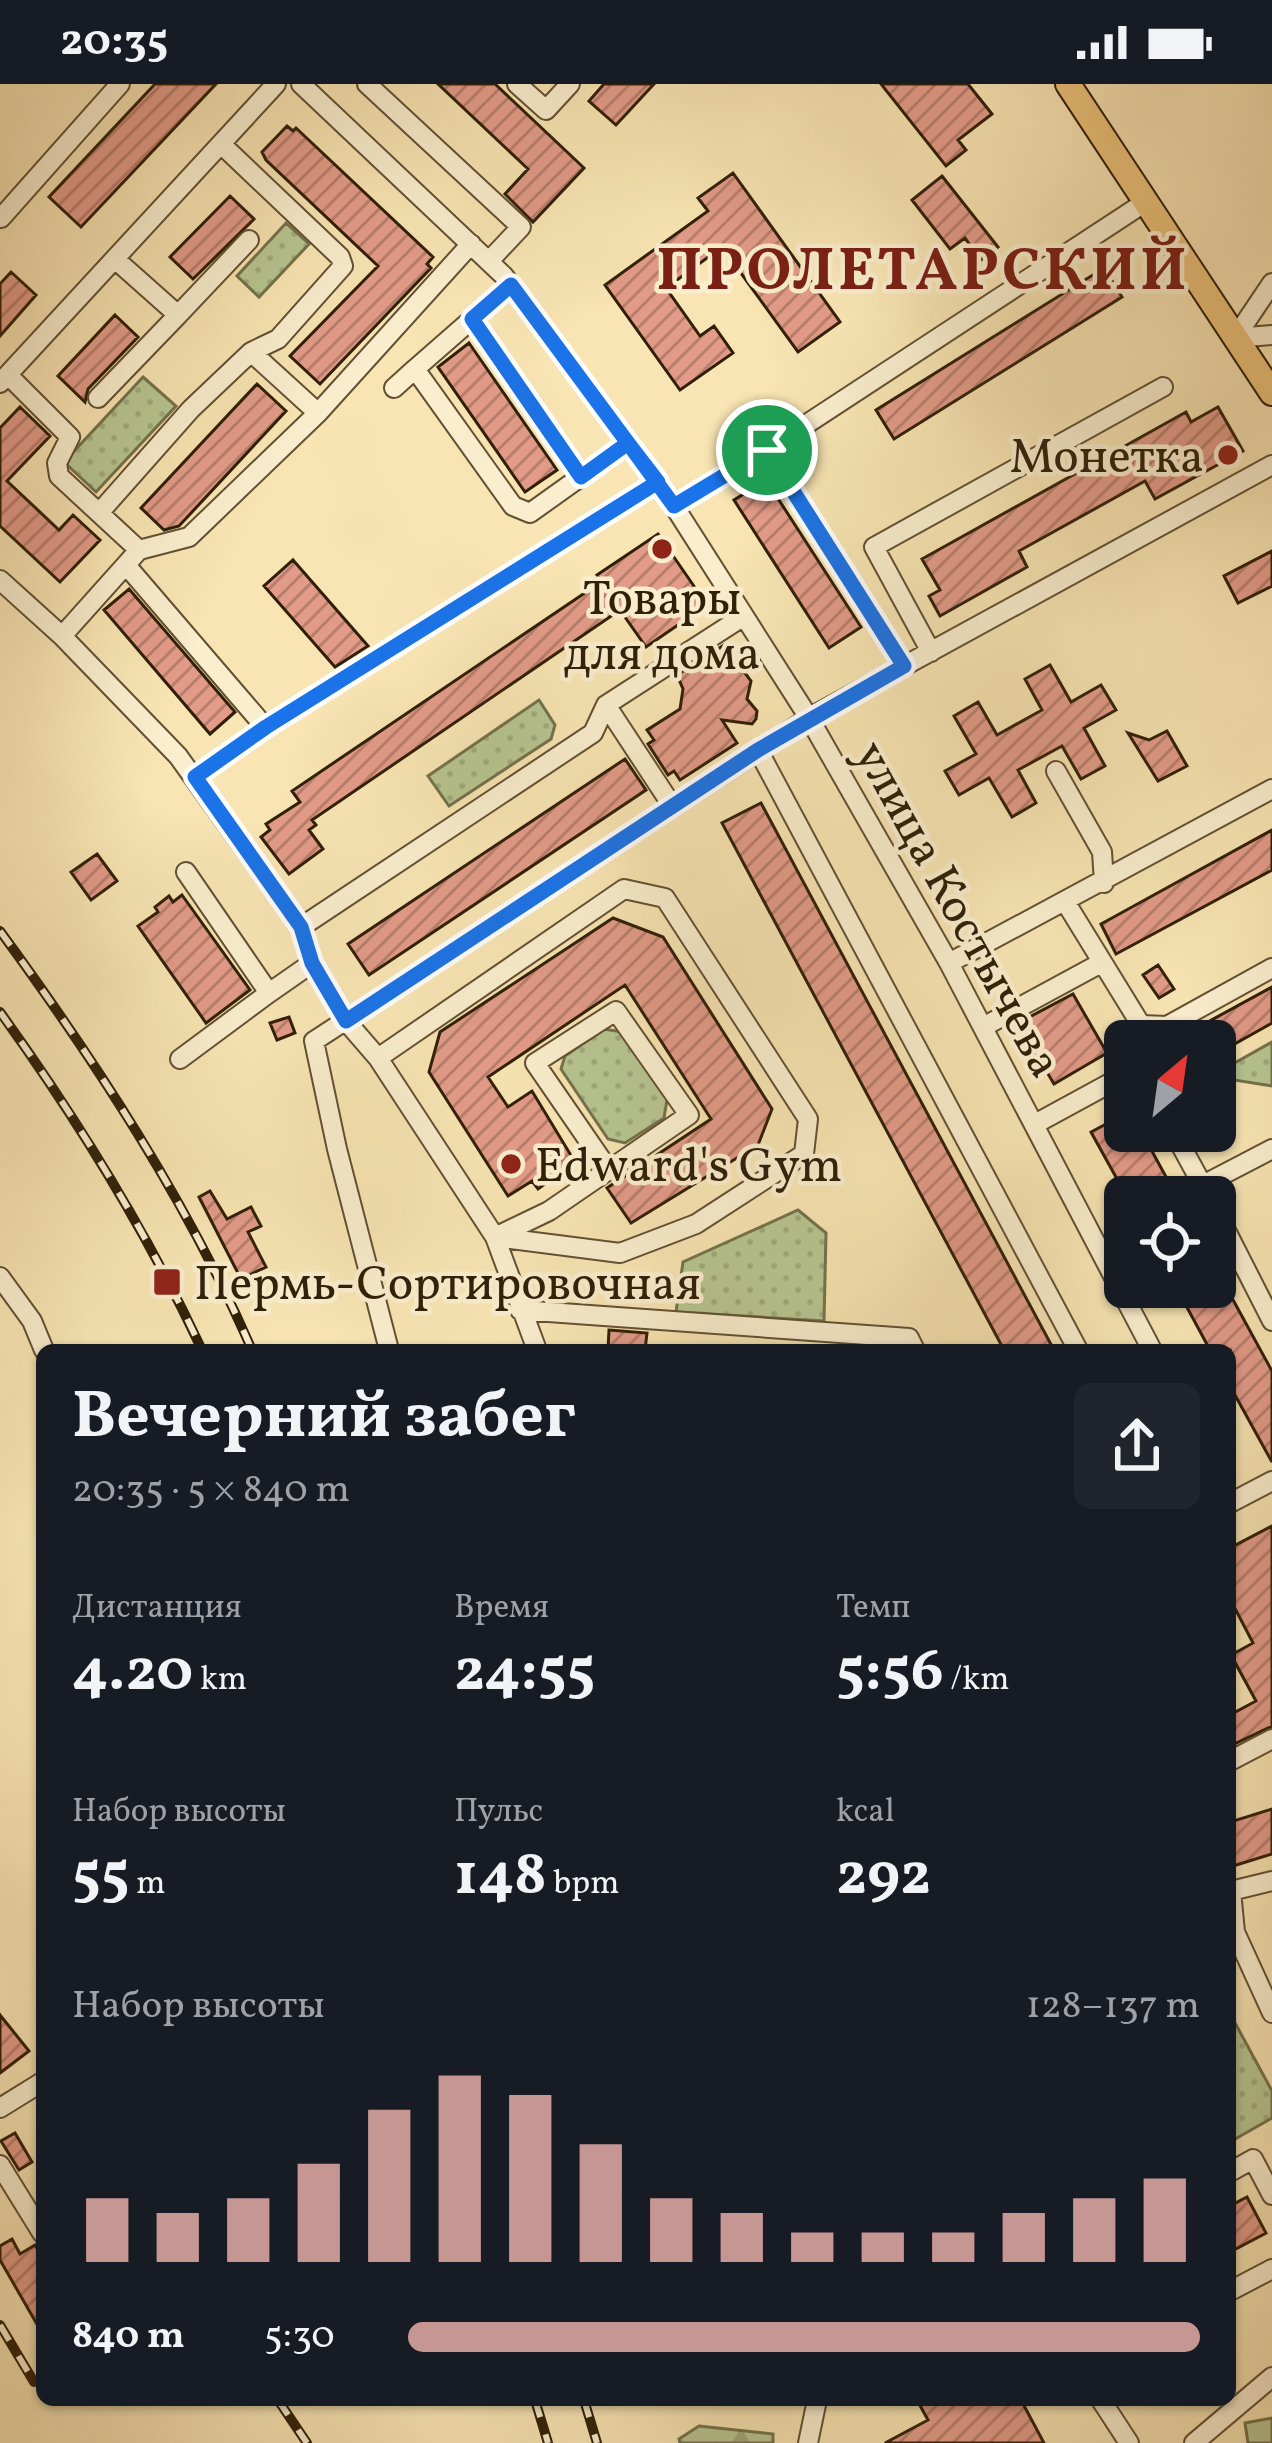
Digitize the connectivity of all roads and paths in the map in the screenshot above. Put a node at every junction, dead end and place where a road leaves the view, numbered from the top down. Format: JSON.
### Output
{"nodes":[{"id":1,"x":120,"y":84,"type":"edge"},
{"id":2,"x":277,"y":84,"type":"edge"},
{"id":3,"x":302,"y":84,"type":"edge"},
{"id":4,"x":367,"y":84,"type":"edge"},
{"id":5,"x":518,"y":84,"type":"edge"},
{"id":6,"x":570,"y":84,"type":"edge"},
{"id":7,"x":1068,"y":84,"type":"edge"},
{"id":8,"x":221,"y":144,"type":"junction"},
{"id":9,"x":1148,"y":201,"type":"junction"},
{"id":10,"x":2,"y":218,"type":"edge"},
{"id":11,"x":249,"y":241,"type":"dead end"},
{"id":12,"x":471,"y":244,"type":"junction"},
{"id":13,"x":115,"y":259,"type":"junction"},
{"id":14,"x":489,"y":261,"type":"junction"},
{"id":15,"x":1272,"y":284,"type":"edge"},
{"id":16,"x":511,"y":285,"type":"junction"},
{"id":17,"x":178,"y":315,"type":"junction"},
{"id":18,"x":472,"y":319,"type":"junction"},
{"id":19,"x":1272,"y":335,"type":"edge"},
{"id":20,"x":1235,"y":338,"type":"junction"},
{"id":21,"x":251,"y":352,"type":"junction"},
{"id":22,"x":415,"y":369,"type":"junction"},
{"id":23,"x":4,"y":379,"type":"edge"},
{"id":24,"x":1163,"y":387,"type":"dead end"},
{"id":25,"x":394,"y":388,"type":"dead end"},
{"id":26,"x":1272,"y":393,"type":"edge"},
{"id":27,"x":98,"y":398,"type":"dead end"},
{"id":28,"x":318,"y":413,"type":"junction"},
{"id":29,"x":628,"y":443,"type":"junction"},
{"id":30,"x":767,"y":450,"type":"junction"},
{"id":31,"x":1272,"y":465,"type":"edge"},
{"id":32,"x":581,"y":477,"type":"junction"},
{"id":33,"x":658,"y":482,"type":"junction"},
{"id":34,"x":674,"y":506,"type":"junction"},
{"id":35,"x":99,"y":513,"type":"junction"},
{"id":36,"x":132,"y":558,"type":"junction"},
{"id":37,"x":0,"y":580,"type":"edge"},
{"id":38,"x":744,"y":616,"type":"junction"},
{"id":39,"x":62,"y":636,"type":"junction"},
{"id":40,"x":931,"y":652,"type":"junction"},
{"id":41,"x":904,"y":666,"type":"junction"},
{"id":42,"x":606,"y":705,"type":"junction"},
{"id":43,"x":809,"y":718,"type":"junction"},
{"id":44,"x":266,"y":727,"type":"junction"},
{"id":45,"x":758,"y":750,"type":"junction"},
{"id":46,"x":1056,"y":771,"type":"dead end"},
{"id":47,"x":195,"y":777,"type":"junction"},
{"id":48,"x":1272,"y":789,"type":"edge"},
{"id":49,"x":673,"y":807,"type":"junction"},
{"id":50,"x":186,"y":872,"type":"dead end"},
{"id":51,"x":1104,"y":883,"type":"junction"},
{"id":52,"x":1066,"y":903,"type":"junction"},
{"id":53,"x":301,"y":927,"type":"junction"},
{"id":54,"x":312,"y":963,"type":"junction"},
{"id":55,"x":949,"y":963,"type":"junction"},
{"id":56,"x":1101,"y":963,"type":"junction"},
{"id":57,"x":1272,"y":968,"type":"edge"},
{"id":58,"x":269,"y":993,"type":"junction"},
{"id":59,"x":1133,"y":1020,"type":"edge"},
{"id":60,"x":1178,"y":1020,"type":"edge"},
{"id":61,"x":346,"y":1021,"type":"junction"},
{"id":62,"x":983,"y":1027,"type":"junction"},
{"id":63,"x":379,"y":1058,"type":"junction"},
{"id":64,"x":180,"y":1059,"type":"dead end"},
{"id":65,"x":1104,"y":1086,"type":"edge"},
{"id":66,"x":1035,"y":1124,"type":"junction"},
{"id":67,"x":1272,"y":1149,"type":"edge"},
{"id":68,"x":608,"y":1169,"type":"junction"},
{"id":69,"x":1230,"y":1176,"type":"edge"},
{"id":70,"x":494,"y":1237,"type":"junction"},
{"id":71,"x":1236,"y":1250,"type":"edge"},
{"id":72,"x":0,"y":1277,"type":"edge"},
{"id":73,"x":520,"y":1310,"type":"junction"},
{"id":74,"x":1272,"y":1321,"type":"edge"},
{"id":75,"x":42,"y":1344,"type":"edge"},
{"id":76,"x":388,"y":1344,"type":"edge"},
{"id":77,"x":534,"y":1344,"type":"edge"},
{"id":78,"x":912,"y":1344,"type":"edge"},
{"id":79,"x":1075,"y":1344,"type":"edge"},
{"id":80,"x":1149,"y":1344,"type":"edge"},
{"id":81,"x":1272,"y":1480,"type":"edge"},
{"id":82,"x":1236,"y":1499,"type":"edge"},
{"id":83,"x":1272,"y":1739,"type":"edge"},
{"id":84,"x":1236,"y":1758,"type":"edge"},
{"id":85,"x":1272,"y":1881,"type":"edge"},
{"id":86,"x":1236,"y":1891,"type":"edge"},
{"id":87,"x":1236,"y":1939,"type":"edge"},
{"id":88,"x":1272,"y":2013,"type":"edge"},
{"id":89,"x":36,"y":2086,"type":"edge"},
{"id":90,"x":0,"y":2108,"type":"edge"},
{"id":91,"x":1272,"y":2148,"type":"edge"},
{"id":92,"x":1253,"y":2159,"type":"junction"},
{"id":93,"x":0,"y":2165,"type":"edge"},
{"id":94,"x":1236,"y":2169,"type":"edge"},
{"id":95,"x":1272,"y":2195,"type":"edge"},
{"id":96,"x":36,"y":2223,"type":"edge"},
{"id":97,"x":1272,"y":2269,"type":"edge"},
{"id":98,"x":1236,"y":2288,"type":"edge"},
{"id":99,"x":1272,"y":2378,"type":"edge"},
{"id":100,"x":816,"y":2406,"type":"edge"},
{"id":101,"x":1105,"y":2406,"type":"edge"},
{"id":102,"x":808,"y":2443,"type":"edge"},
{"id":103,"x":1129,"y":2443,"type":"edge"},
{"id":104,"x":1194,"y":2443,"type":"edge"}],
"edges":[{"from":1,"to":10,"type":"street"},
{"from":2,"to":8,"type":"street"},
{"from":3,"to":12,"type":"street","name":"улица Костычева"},
{"from":4,"to":14,"type":"street"},
{"from":5,"to":6,"type":"street"},
{"from":7,"to":9,"type":"main road"},
{"from":8,"to":13,"type":"street"},
{"from":8,"to":21,"type":"street"},
{"from":9,"to":20,"type":"main road"},
{"from":9,"to":30,"type":"street"},
{"from":11,"to":17,"type":"street"},
{"from":12,"to":14,"type":"street","name":"улица Костычева"},
{"from":12,"to":28,"type":"street"},
{"from":13,"to":17,"type":"street"},
{"from":13,"to":23,"type":"street"},
{"from":14,"to":16,"type":"street","name":"улица Костычева"},
{"from":15,"to":20,"type":"street"},
{"from":16,"to":18,"type":"street"},
{"from":16,"to":29,"type":"street","name":"улица Костычева"},
{"from":17,"to":27,"type":"street"},
{"from":18,"to":22,"type":"street"},
{"from":18,"to":32,"type":"street"},
{"from":19,"to":20,"type":"street"},
{"from":20,"to":26,"type":"main road"},
{"from":21,"to":28,"type":"street"},
{"from":21,"to":35,"type":"street"},
{"from":22,"to":25,"type":"street"},
{"from":22,"to":32,"type":"street"},
{"from":23,"to":35,"type":"street"},
{"from":24,"to":40,"type":"street"},
{"from":28,"to":36,"type":"street"},
{"from":29,"to":32,"type":"street"},
{"from":29,"to":33,"type":"street","name":"улица Костычева"},
{"from":30,"to":34,"type":"street"},
{"from":30,"to":41,"type":"street"},
{"from":31,"to":40,"type":"street"},
{"from":33,"to":34,"type":"street","name":"улица Костычева"},
{"from":33,"to":44,"type":"street"},
{"from":34,"to":38,"type":"street","name":"улица Костычева"},
{"from":35,"to":36,"type":"street"},
{"from":36,"to":39,"type":"street"},
{"from":36,"to":44,"type":"street"},
{"from":37,"to":39,"type":"street"},
{"from":38,"to":42,"type":"street"},
{"from":38,"to":43,"type":"street","name":"улица Костычева"},
{"from":39,"to":47,"type":"street"},
{"from":40,"to":41,"type":"street"},
{"from":41,"to":43,"type":"street"},
{"from":42,"to":49,"type":"street"},
{"from":42,"to":53,"type":"street"},
{"from":43,"to":45,"type":"street"},
{"from":43,"to":55,"type":"street","name":"улица Костычева"},
{"from":44,"to":47,"type":"street"},
{"from":45,"to":49,"type":"street"},
{"from":45,"to":79,"type":"street"},
{"from":46,"to":51,"type":"street"},
{"from":47,"to":53,"type":"street"},
{"from":48,"to":51,"type":"street"},
{"from":49,"to":61,"type":"street"},
{"from":50,"to":58,"type":"street"},
{"from":51,"to":52,"type":"street"},
{"from":52,"to":55,"type":"street"},
{"from":52,"to":56,"type":"street"},
{"from":53,"to":54,"type":"street"},
{"from":54,"to":58,"type":"street"},
{"from":54,"to":61,"type":"street"},
{"from":55,"to":62,"type":"street","name":"улица Костычева"},
{"from":56,"to":59,"type":"street"},
{"from":56,"to":62,"type":"street"},
{"from":57,"to":60,"type":"street"},
{"from":58,"to":64,"type":"street"},
{"from":61,"to":63,"type":"street"},
{"from":61,"to":76,"type":"street"},
{"from":62,"to":66,"type":"street","name":"улица Костычева"},
{"from":63,"to":70,"type":"street"},
{"from":63,"to":70,"type":"street"},
{"from":65,"to":66,"type":"street"},
{"from":66,"to":80,"type":"street","name":"улица Костычева"},
{"from":67,"to":69,"type":"street"},
{"from":68,"to":68,"type":"street"},
{"from":68,"to":70,"type":"street"},
{"from":70,"to":73,"type":"street"},
{"from":71,"to":74,"type":"street"},
{"from":72,"to":75,"type":"street"},
{"from":73,"to":77,"type":"street"},
{"from":73,"to":78,"type":"street"},
{"from":81,"to":82,"type":"street"},
{"from":83,"to":84,"type":"street"},
{"from":85,"to":86,"type":"street"},
{"from":87,"to":88,"type":"street"},
{"from":89,"to":90,"type":"street"},
{"from":91,"to":92,"type":"street"},
{"from":92,"to":94,"type":"street"},
{"from":92,"to":95,"type":"street"},
{"from":93,"to":96,"type":"street"},
{"from":97,"to":98,"type":"street"},
{"from":99,"to":104,"type":"street"},
{"from":100,"to":102,"type":"street"},
{"from":101,"to":103,"type":"street"}]}
